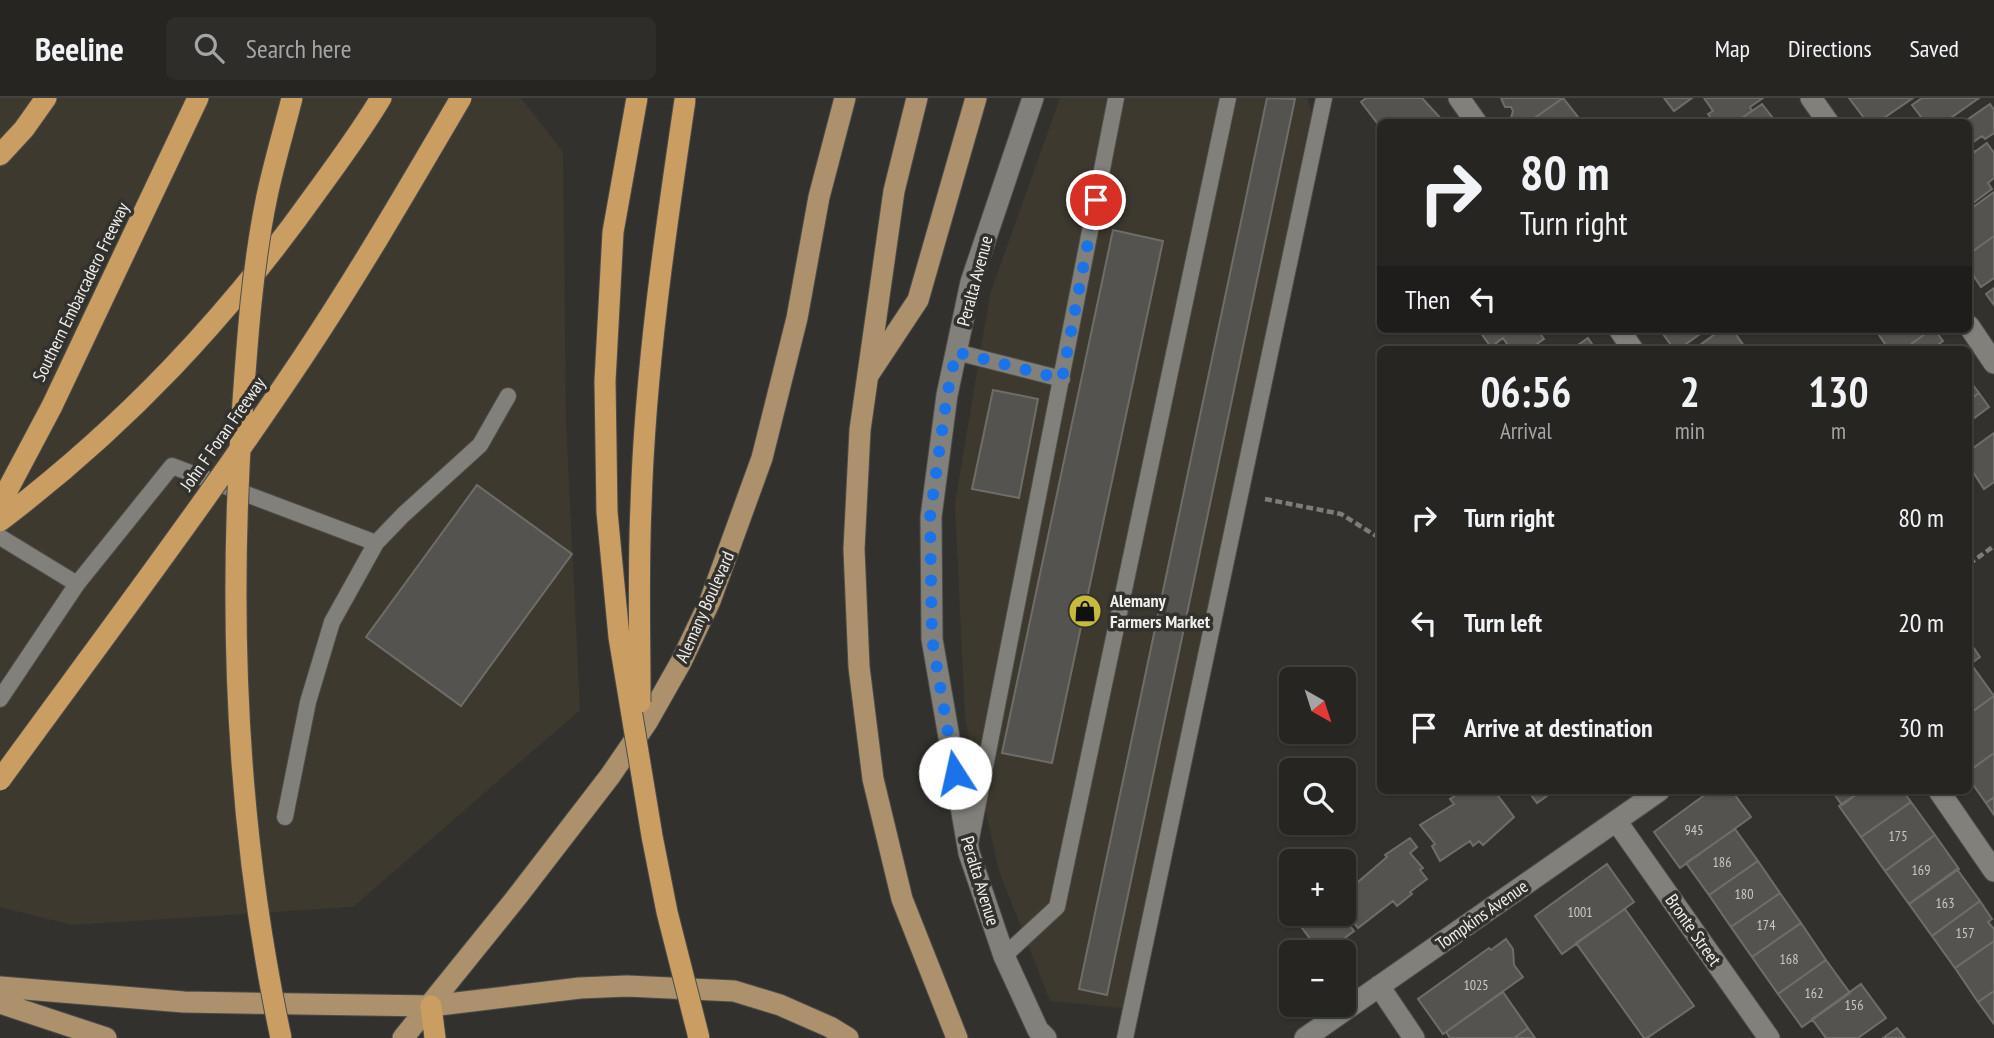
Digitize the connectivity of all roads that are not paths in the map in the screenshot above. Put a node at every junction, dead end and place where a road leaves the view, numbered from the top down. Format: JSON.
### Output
{"nodes":[{"id":1,"x":46,"y":98,"type":"edge"},
{"id":2,"x":198,"y":98,"type":"edge"},
{"id":3,"x":292,"y":98,"type":"edge"},
{"id":4,"x":381,"y":98,"type":"edge"},
{"id":5,"x":461,"y":98,"type":"edge"},
{"id":6,"x":637,"y":98,"type":"edge"},
{"id":7,"x":845,"y":98,"type":"edge"},
{"id":8,"x":917,"y":98,"type":"edge"},
{"id":9,"x":976,"y":98,"type":"edge"},
{"id":10,"x":1033,"y":98,"type":"edge"},
{"id":11,"x":1116,"y":98,"type":"edge"},
{"id":12,"x":1228,"y":98,"type":"edge"},
{"id":13,"x":1324,"y":98,"type":"edge"},
{"id":14,"x":1459,"y":98,"type":"edge"},
{"id":15,"x":1811,"y":98,"type":"edge"},
{"id":16,"x":685,"y":99,"type":"edge"},
{"id":17,"x":1474,"y":119,"type":"edge"},
{"id":18,"x":1826,"y":119,"type":"edge"},
{"id":19,"x":0,"y":155,"type":"edge"},
{"id":20,"x":1972,"y":330,"type":"edge"},
{"id":21,"x":956,"y":352,"type":"junction"},
{"id":22,"x":1994,"y":363,"type":"edge"},
{"id":23,"x":866,"y":378,"type":"junction"},
{"id":24,"x":1062,"y":379,"type":"junction"},
{"id":25,"x":508,"y":396,"type":"dead end"},
{"id":26,"x":0,"y":504,"type":"edge"},
{"id":27,"x":0,"y":521,"type":"edge"},
{"id":28,"x":0,"y":537,"type":"edge"},
{"id":29,"x":376,"y":543,"type":"junction"},
{"id":30,"x":77,"y":584,"type":"junction"},
{"id":31,"x":0,"y":699,"type":"edge"},
{"id":32,"x":640,"y":760,"type":"junction"},
{"id":33,"x":0,"y":780,"type":"edge"},
{"id":34,"x":1655,"y":794,"type":"edge"},
{"id":35,"x":1941,"y":794,"type":"edge"},
{"id":36,"x":285,"y":817,"type":"dead end"},
{"id":37,"x":1617,"y":822,"type":"junction"},
{"id":38,"x":969,"y":853,"type":"junction"},
{"id":39,"x":1994,"y":871,"type":"edge"},
{"id":40,"x":1004,"y":956,"type":"junction"},
{"id":41,"x":1379,"y":986,"type":"junction"},
{"id":42,"x":0,"y":987,"type":"edge"},
{"id":43,"x":0,"y":1003,"type":"edge"},
{"id":44,"x":431,"y":1006,"type":"junction"},
{"id":45,"x":1044,"y":1035,"type":"edge"},
{"id":46,"x":106,"y":1038,"type":"edge"},
{"id":47,"x":281,"y":1038,"type":"edge"},
{"id":48,"x":403,"y":1038,"type":"edge"},
{"id":49,"x":435,"y":1038,"type":"edge"},
{"id":50,"x":699,"y":1038,"type":"edge"},
{"id":51,"x":848,"y":1038,"type":"edge"},
{"id":52,"x":957,"y":1038,"type":"edge"},
{"id":53,"x":1125,"y":1038,"type":"edge"},
{"id":54,"x":1305,"y":1038,"type":"edge"},
{"id":55,"x":1415,"y":1038,"type":"edge"},
{"id":56,"x":1769,"y":1038,"type":"edge"}],
"edges":[{"from":1,"to":19,"type":"highway"},
{"from":2,"to":26,"type":"highway","name":"Southern Embarcadero Freeway"},
{"from":3,"to":47,"type":"highway","bridge":true},
{"from":4,"to":27,"type":"highway","bridge":true},
{"from":5,"to":33,"type":"highway","name":"John F Foran Freeway","bridge":true},
{"from":6,"to":32,"type":"highway","bridge":true},
{"from":7,"to":44,"type":"main road","name":"Alemany Boulevard"},
{"from":8,"to":23,"type":"main road"},
{"from":9,"to":23,"type":"main road"},
{"from":10,"to":21,"type":"street","name":"Peralta Avenue"},
{"from":11,"to":24,"type":"lane"},
{"from":12,"to":40,"type":"lane"},
{"from":13,"to":53,"type":"lane"},
{"from":14,"to":17,"type":"street"},
{"from":15,"to":18,"type":"street"},
{"from":16,"to":32,"type":"highway","bridge":true},
{"from":20,"to":22,"type":"street"},
{"from":21,"to":24,"type":"lane"},
{"from":21,"to":38,"type":"street","name":"Peralta Avenue"},
{"from":23,"to":52,"type":"main road"},
{"from":24,"to":38,"type":"lane"},
{"from":25,"to":29,"type":"lane"},
{"from":28,"to":30,"type":"lane"},
{"from":29,"to":30,"type":"lane"},
{"from":29,"to":36,"type":"lane"},
{"from":30,"to":31,"type":"lane"},
{"from":32,"to":50,"type":"highway","bridge":true},
{"from":34,"to":37,"type":"street","name":"Tompkins Avenue"},
{"from":35,"to":39,"type":"street"},
{"from":37,"to":41,"type":"street","name":"Tompkins Avenue"},
{"from":37,"to":56,"type":"street","name":"Bronte Street"},
{"from":38,"to":40,"type":"street","name":"Peralta Avenue"},
{"from":40,"to":45,"type":"street","name":"Peralta Avenue"},
{"from":41,"to":54,"type":"street","name":"Tompkins Avenue"},
{"from":41,"to":55,"type":"street"},
{"from":42,"to":44,"type":"main road"},
{"from":43,"to":46,"type":"main road"},
{"from":44,"to":48,"type":"main road","name":"Alemany Boulevard"},
{"from":44,"to":49,"type":"highway"},
{"from":44,"to":51,"type":"main road"}]}
